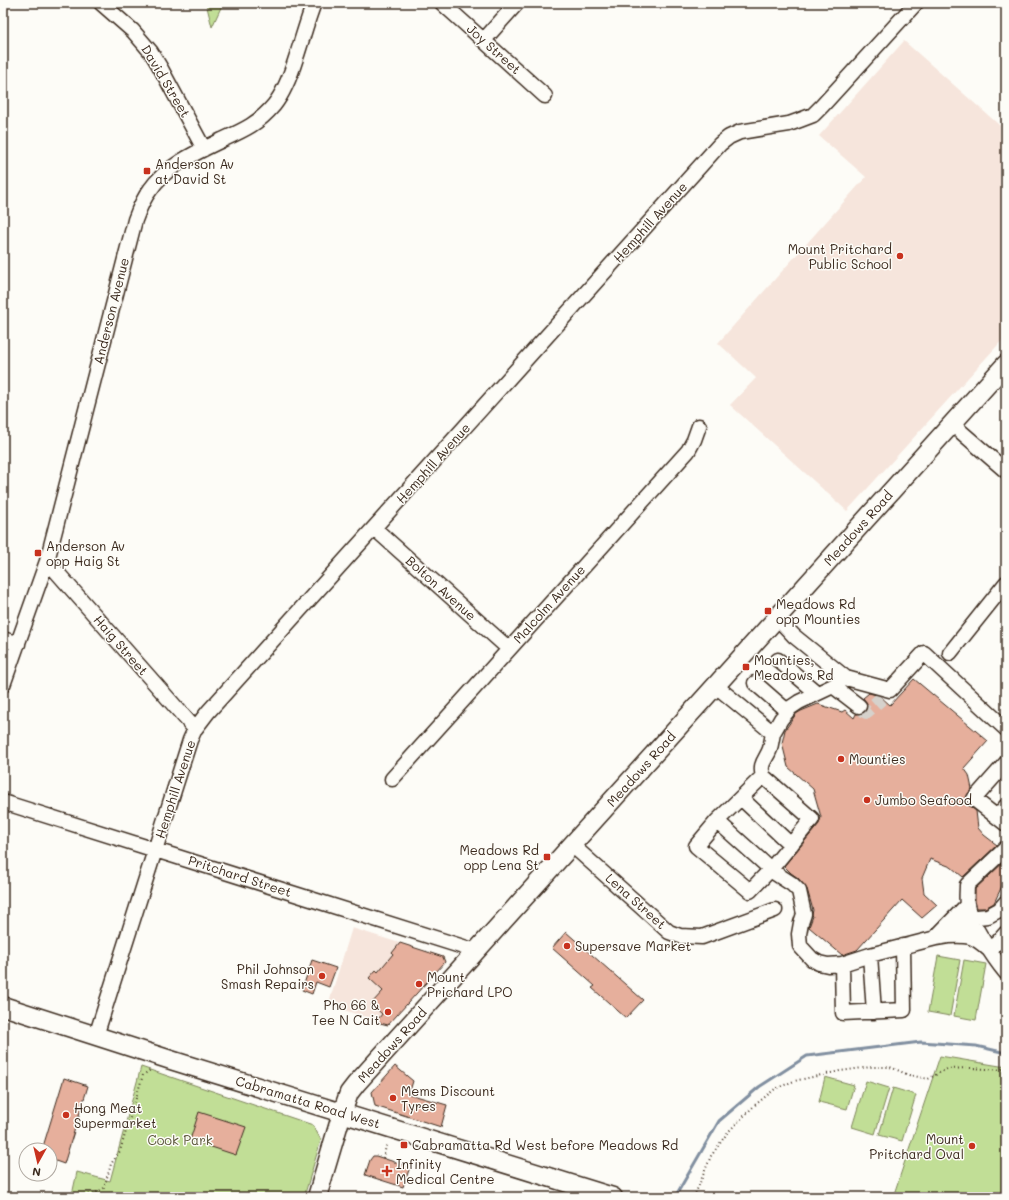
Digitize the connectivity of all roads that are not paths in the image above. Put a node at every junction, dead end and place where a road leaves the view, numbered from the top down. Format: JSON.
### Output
{"nodes":[{"id":1,"x":101,"y":3,"type":"edge"},
{"id":2,"x":314,"y":3,"type":"edge"},
{"id":3,"x":442,"y":3,"type":"edge"},
{"id":4,"x":517,"y":3,"type":"edge"},
{"id":5,"x":916,"y":3,"type":"edge"},
{"id":6,"x":484,"y":40,"type":"junction"},
{"id":7,"x":545,"y":96,"type":"dead end"},
{"id":8,"x":204,"y":149,"type":"junction"},
{"id":9,"x":1006,"y":364,"type":"edge"},
{"id":10,"x":952,"y":424,"type":"junction"},
{"id":11,"x":699,"y":426,"type":"dead end"},
{"id":12,"x":1006,"y":471,"type":"edge"},
{"id":13,"x":374,"y":528,"type":"junction"},
{"id":14,"x":47,"y":561,"type":"junction"},
{"id":15,"x":1006,"y":583,"type":"edge"},
{"id":16,"x":777,"y":618,"type":"junction"},
{"id":17,"x":3,"y":639,"type":"edge"},
{"id":18,"x":18,"y":644,"type":"junction"},
{"id":19,"x":509,"y":649,"type":"junction"},
{"id":20,"x":950,"y":653,"type":"dead end"},
{"id":21,"x":778,"y":660,"type":"dead end"},
{"id":22,"x":846,"y":678,"type":"junction"},
{"id":23,"x":755,"y":683,"type":"dead end"},
{"id":24,"x":3,"y":685,"type":"edge"},
{"id":25,"x":716,"y":686,"type":"junction"},
{"id":26,"x":833,"y":686,"type":"junction"},
{"id":27,"x":817,"y":693,"type":"junction"},
{"id":28,"x":859,"y":706,"type":"tunnel mouth"},
{"id":29,"x":787,"y":711,"type":"junction"},
{"id":30,"x":195,"y":729,"type":"junction"},
{"id":31,"x":1006,"y":729,"type":"edge"},
{"id":32,"x":773,"y":734,"type":"junction"},
{"id":33,"x":1006,"y":763,"type":"edge"},
{"id":34,"x":763,"y":776,"type":"junction"},
{"id":35,"x":392,"y":779,"type":"dead end"},
{"id":36,"x":741,"y":798,"type":"junction"},
{"id":37,"x":3,"y":802,"type":"edge"},
{"id":38,"x":1006,"y":806,"type":"edge"},
{"id":39,"x":1001,"y":820,"type":"edge"},
{"id":40,"x":717,"y":821,"type":"junction"},
{"id":41,"x":572,"y":845,"type":"junction"},
{"id":42,"x":791,"y":845,"type":"junction"},
{"id":43,"x":1006,"y":848,"type":"edge"},
{"id":44,"x":156,"y":849,"type":"junction"},
{"id":45,"x":771,"y":869,"type":"junction"},
{"id":46,"x":1006,"y":902,"type":"edge"},
{"id":47,"x":967,"y":905,"type":"junction"},
{"id":48,"x":776,"y":910,"type":"dead end"},
{"id":49,"x":975,"y":918,"type":"junction"},
{"id":50,"x":942,"y":937,"type":"junction"},
{"id":51,"x":997,"y":942,"type":"edge"},
{"id":52,"x":903,"y":946,"type":"junction"},
{"id":53,"x":476,"y":951,"type":"junction"},
{"id":54,"x":870,"y":955,"type":"junction"},
{"id":55,"x":1006,"y":958,"type":"edge"},
{"id":56,"x":842,"y":964,"type":"junction"},
{"id":57,"x":1006,"y":973,"type":"edge"},
{"id":58,"x":3,"y":1006,"type":"edge"},
{"id":59,"x":874,"y":1012,"type":"junction"},
{"id":60,"x":96,"y":1036,"type":"junction"},
{"id":61,"x":342,"y":1113,"type":"junction"},
{"id":62,"x":317,"y":1197,"type":"edge"},
{"id":63,"x":613,"y":1197,"type":"edge"}],
"edges":[{"from":1,"to":8,"type":"street","name":"David Street"},
{"from":2,"to":8,"type":"street","name":"Anderson Avenue"},
{"from":3,"to":6,"type":"street","name":"Joy Street"},
{"from":4,"to":6,"type":"street"},
{"from":5,"to":13,"type":"street","name":"Hemphill Avenue"},
{"from":6,"to":7,"type":"street","name":"Joy Street"},
{"from":8,"to":14,"type":"street","name":"Anderson Avenue"},
{"from":9,"to":10,"type":"main road","name":"Meadows Road"},
{"from":10,"to":12,"type":"street"},
{"from":10,"to":16,"type":"main road","name":"Meadows Road"},
{"from":11,"to":19,"type":"street","name":"Malcolm Avenue"},
{"from":13,"to":19,"type":"street","name":"Bolton Avenue"},
{"from":13,"to":30,"type":"street","name":"Hemphill Avenue"},
{"from":14,"to":18,"type":"street","name":"Anderson Avenue"},
{"from":14,"to":30,"type":"street","name":"Haig Street"},
{"from":15,"to":20,"type":"street"},
{"from":16,"to":22,"type":"street"},
{"from":16,"to":25,"type":"main road","name":"Meadows Road"},
{"from":17,"to":18,"type":"street"},
{"from":18,"to":24,"type":"street","name":"Anderson Avenue"},
{"from":19,"to":35,"type":"street","name":"Malcolm Avenue"},
{"from":21,"to":27,"type":"street"},
{"from":22,"to":26,"type":"street"},
{"from":22,"to":31,"type":"street"},
{"from":23,"to":29,"type":"street"},
{"from":25,"to":32,"type":"street"},
{"from":25,"to":41,"type":"main road","name":"Meadows Road"},
{"from":26,"to":27,"type":"street"},
{"from":26,"to":28,"type":"street"},
{"from":27,"to":29,"type":"street"},
{"from":29,"to":32,"type":"street"},
{"from":30,"to":44,"type":"street","name":"Hemphill Avenue"},
{"from":32,"to":34,"type":"street"},
{"from":33,"to":39,"type":"street"},
{"from":34,"to":36,"type":"street"},
{"from":34,"to":42,"type":"street"},
{"from":36,"to":40,"type":"street"},
{"from":36,"to":42,"type":"street"},
{"from":37,"to":44,"type":"street","name":"Pritchard Street"},
{"from":38,"to":39,"type":"street"},
{"from":40,"to":45,"type":"street"},
{"from":40,"to":45,"type":"street"},
{"from":41,"to":48,"type":"street","name":"Lena Street"},
{"from":41,"to":53,"type":"main road","name":"Meadows Road"},
{"from":42,"to":45,"type":"street"},
{"from":43,"to":47,"type":"street"},
{"from":44,"to":53,"type":"street","name":"Pritchard Street"},
{"from":44,"to":60,"type":"street","name":"Hemphill Avenue"},
{"from":45,"to":56,"type":"street"},
{"from":46,"to":49,"type":"street"},
{"from":47,"to":49,"type":"street"},
{"from":47,"to":50,"type":"street"},
{"from":49,"to":50,"type":"street"},
{"from":49,"to":51,"type":"street"},
{"from":50,"to":51,"type":"street"},
{"from":50,"to":52,"type":"street"},
{"from":51,"to":55,"type":"street"},
{"from":51,"to":57,"type":"street"},
{"from":52,"to":54,"type":"street"},
{"from":52,"to":59,"type":"street"},
{"from":53,"to":61,"type":"main road","name":"Meadows Road"},
{"from":54,"to":56,"type":"street"},
{"from":54,"to":59,"type":"street"},
{"from":56,"to":59,"type":"street"},
{"from":58,"to":60,"type":"main road","name":"Cabramatta Road West"},
{"from":60,"to":61,"type":"main road","name":"Cabramatta Road West"},
{"from":61,"to":62,"type":"main road","name":"Meadows Road"},
{"from":61,"to":63,"type":"main road","name":"Cabramatta Road West"}]}
